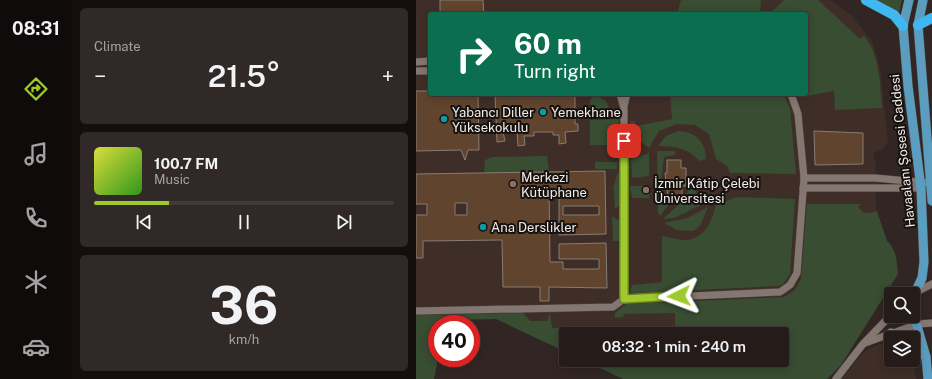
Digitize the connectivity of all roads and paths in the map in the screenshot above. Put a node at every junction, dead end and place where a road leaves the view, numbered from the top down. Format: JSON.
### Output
{"nodes":[{"id":1,"x":866,"y":0,"type":"edge"},
{"id":2,"x":909,"y":0,"type":"edge"},
{"id":3,"x":923,"y":0,"type":"edge"},
{"id":4,"x":932,"y":18,"type":"edge"},
{"id":5,"x":918,"y":25,"type":"junction"},
{"id":6,"x":903,"y":26,"type":"junction"},
{"id":7,"x":428,"y":61,"type":"edge"},
{"id":8,"x":416,"y":62,"type":"edge"},
{"id":9,"x":416,"y":71,"type":"edge"},
{"id":10,"x":428,"y":71,"type":"edge"},
{"id":11,"x":621,"y":96,"type":"edge"},
{"id":12,"x":627,"y":96,"type":"edge"},
{"id":13,"x":792,"y":96,"type":"edge"},
{"id":14,"x":624,"y":108,"type":"junction"},
{"id":15,"x":804,"y":178,"type":"junction"},
{"id":16,"x":930,"y":183,"type":"junction"},
{"id":17,"x":920,"y":185,"type":"junction"},
{"id":18,"x":803,"y":188,"type":"junction"},
{"id":19,"x":932,"y":200,"type":"edge"},
{"id":20,"x":932,"y":284,"type":"edge"},
{"id":21,"x":918,"y":287,"type":"edge"},
{"id":22,"x":920,"y":291,"type":"edge"},
{"id":23,"x":624,"y":299,"type":"junction"},
{"id":24,"x":416,"y":311,"type":"edge"},
{"id":25,"x":884,"y":322,"type":"edge"},
{"id":26,"x":932,"y":323,"type":"edge"},
{"id":27,"x":918,"y":324,"type":"junction"},
{"id":28,"x":897,"y":331,"type":"edge"},
{"id":29,"x":884,"y":336,"type":"edge"},
{"id":30,"x":863,"y":344,"type":"junction"},
{"id":31,"x":920,"y":351,"type":"edge"},
{"id":32,"x":926,"y":357,"type":"junction"},
{"id":33,"x":836,"y":379,"type":"edge"},
{"id":34,"x":928,"y":379,"type":"edge"}],
"edges":[{"from":1,"to":6,"type":"highway"},
{"from":2,"to":6,"type":"main road","name":"Havaalanı Şosesi Caddesi"},
{"from":3,"to":5,"type":"main road","name":"Havaalanı Şosesi Caddesi"},
{"from":4,"to":5,"type":"highway"},
{"from":5,"to":16,"type":"main road","name":"Havaalanı Şosesi Caddesi"},
{"from":6,"to":17,"type":"main road","name":"Havaalanı Şosesi Caddesi"},
{"from":7,"to":8,"type":"street"},
{"from":9,"to":10,"type":"street"},
{"from":11,"to":14,"type":"street"},
{"from":12,"to":14,"type":"street"},
{"from":13,"to":15,"type":"street"},
{"from":14,"to":23,"type":"street"},
{"from":15,"to":17,"type":"street"},
{"from":15,"to":18,"type":"street"},
{"from":16,"to":17,"type":"street"},
{"from":16,"to":19,"type":"main road","name":"Havaalanı Şosesi Caddesi"},
{"from":17,"to":18,"type":"street"},
{"from":17,"to":21,"type":"main road","name":"Havaalanı Şosesi Caddesi"},
{"from":18,"to":23,"type":"street"},
{"from":20,"to":22,"type":"street"},
{"from":23,"to":24,"type":"street"},
{"from":25,"to":30,"type":"street"},
{"from":26,"to":27,"type":"street"},
{"from":27,"to":28,"type":"street"},
{"from":27,"to":32,"type":"main road"},
{"from":29,"to":30,"type":"street"},
{"from":30,"to":33,"type":"street"},
{"from":31,"to":32,"type":"main road"},
{"from":32,"to":34,"type":"main road"}]}
